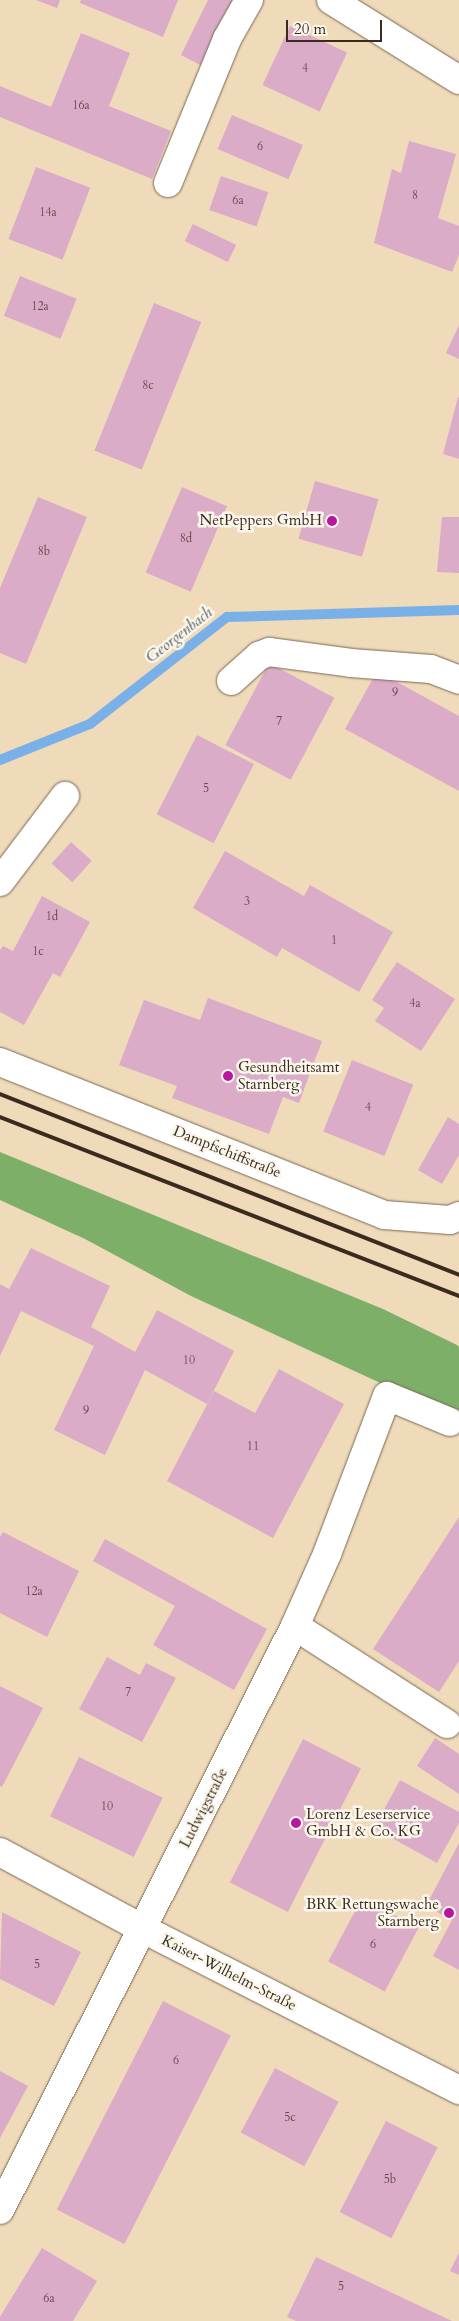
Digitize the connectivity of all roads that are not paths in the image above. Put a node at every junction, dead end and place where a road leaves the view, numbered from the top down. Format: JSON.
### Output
{"nodes":[{"id":1,"x":249,"y":0,"type":"edge"},
{"id":2,"x":332,"y":0,"type":"edge"},
{"id":3,"x":459,"y":80,"type":"edge"},
{"id":4,"x":168,"y":184,"type":"dead end"},
{"id":5,"x":459,"y":680,"type":"edge"},
{"id":6,"x":231,"y":682,"type":"dead end"},
{"id":7,"x":66,"y":796,"type":"dead end"},
{"id":8,"x":0,"y":882,"type":"edge"},
{"id":9,"x":0,"y":1062,"type":"edge"},
{"id":10,"x":459,"y":1216,"type":"edge"},
{"id":11,"x":450,"y":1422,"type":"dead end"},
{"id":12,"x":295,"y":1626,"type":"junction"},
{"id":13,"x":447,"y":1724,"type":"dead end"},
{"id":14,"x":0,"y":1852,"type":"edge"},
{"id":15,"x":143,"y":1929,"type":"junction"},
{"id":16,"x":459,"y":2090,"type":"edge"},
{"id":17,"x":0,"y":2210,"type":"edge"}],
"edges":[{"from":1,"to":4,"type":"street"},
{"from":2,"to":3,"type":"street"},
{"from":5,"to":6,"type":"street"},
{"from":7,"to":8,"type":"street"},
{"from":9,"to":10,"type":"street","name":"Dampfschiffstraße"},
{"from":11,"to":12,"type":"street","name":"Ludwigstraße"},
{"from":12,"to":13,"type":"street"},
{"from":12,"to":15,"type":"street","name":"Ludwigstraße"},
{"from":14,"to":15,"type":"street","name":"Kaiser-Wilhelm-Straße"},
{"from":15,"to":16,"type":"street","name":"Kaiser-Wilhelm-Straße"},
{"from":15,"to":17,"type":"street","name":"Ludwigstraße"}]}
